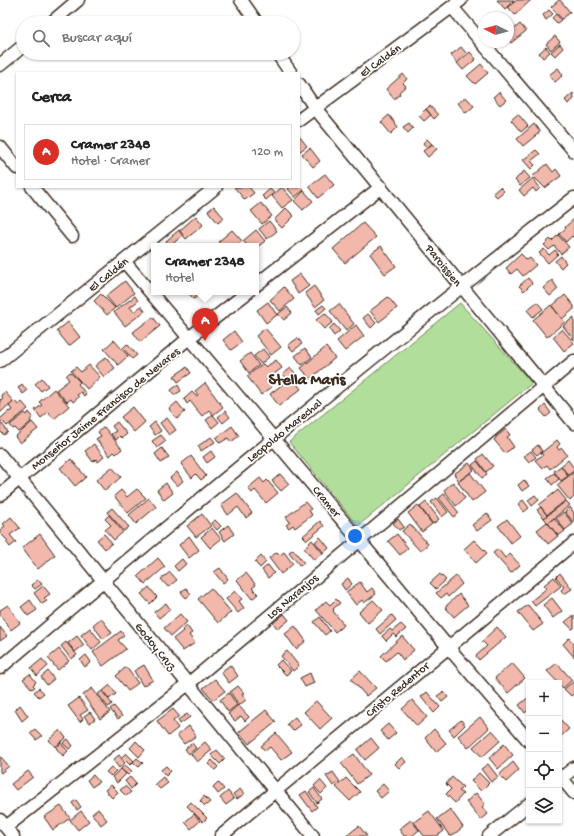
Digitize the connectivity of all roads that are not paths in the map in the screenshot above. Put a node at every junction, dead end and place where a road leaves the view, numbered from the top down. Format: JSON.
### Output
{"nodes":[{"id":1,"x":78,"y":0,"type":"edge"},
{"id":2,"x":241,"y":0,"type":"edge"},
{"id":3,"x":457,"y":4,"type":"edge"},
{"id":4,"x":59,"y":16,"type":"edge"},
{"id":5,"x":251,"y":16,"type":"edge"},
{"id":6,"x":16,"y":52,"type":"edge"},
{"id":7,"x":282,"y":60,"type":"edge"},
{"id":8,"x":0,"y":65,"type":"edge"},
{"id":9,"x":290,"y":72,"type":"edge"},
{"id":10,"x":300,"y":86,"type":"edge"},
{"id":11,"x":315,"y":108,"type":"junction"},
{"id":12,"x":300,"y":119,"type":"edge"},
{"id":13,"x":0,"y":147,"type":"edge"},
{"id":14,"x":574,"y":151,"type":"edge"},
{"id":15,"x":16,"y":167,"type":"edge"},
{"id":16,"x":380,"y":187,"type":"junction"},
{"id":17,"x":33,"y":188,"type":"edge"},
{"id":18,"x":215,"y":188,"type":"edge"},
{"id":19,"x":574,"y":198,"type":"edge"},
{"id":20,"x":72,"y":236,"type":"dead end"},
{"id":21,"x":124,"y":262,"type":"junction"},
{"id":22,"x":259,"y":283,"type":"edge"},
{"id":23,"x":461,"y":286,"type":"junction"},
{"id":24,"x":151,"y":294,"type":"edge"},
{"id":25,"x":152,"y":295,"type":"edge"},
{"id":26,"x":244,"y":295,"type":"edge"},
{"id":27,"x":189,"y":338,"type":"junction"},
{"id":28,"x":0,"y":361,"type":"edge"},
{"id":29,"x":574,"y":361,"type":"edge"},
{"id":30,"x":544,"y":386,"type":"junction"},
{"id":31,"x":574,"y":423,"type":"edge"},
{"id":32,"x":274,"y":438,"type":"junction"},
{"id":33,"x":0,"y":455,"type":"edge"},
{"id":34,"x":19,"y":478,"type":"junction"},
{"id":35,"x":0,"y":495,"type":"edge"},
{"id":36,"x":359,"y":540,"type":"junction"},
{"id":37,"x":574,"y":543,"type":"edge"},
{"id":38,"x":103,"y":580,"type":"junction"},
{"id":39,"x":448,"y":647,"type":"junction"},
{"id":40,"x":0,"y":668,"type":"edge"},
{"id":41,"x":188,"y":684,"type":"junction"},
{"id":42,"x":526,"y":738,"type":"edge"},
{"id":43,"x":574,"y":768,"type":"edge"},
{"id":44,"x":562,"y":777,"type":"edge"},
{"id":45,"x":562,"y":780,"type":"edge"},
{"id":46,"x":275,"y":790,"type":"junction"},
{"id":47,"x":574,"y":793,"type":"edge"},
{"id":48,"x":526,"y":806,"type":"edge"},
{"id":49,"x":6,"y":828,"type":"edge"},
{"id":50,"x":220,"y":836,"type":"edge"},
{"id":51,"x":313,"y":836,"type":"edge"},
{"id":52,"x":489,"y":836,"type":"edge"}],
"edges":[{"from":1,"to":4,"type":"street"},
{"from":2,"to":5,"type":"street"},
{"from":3,"to":11,"type":"street","name":"El Caldén"},
{"from":3,"to":14,"type":"street"},
{"from":6,"to":8,"type":"street"},
{"from":7,"to":9,"type":"street"},
{"from":10,"to":11,"type":"street","name":"Paroissien"},
{"from":11,"to":12,"type":"street","name":"El Caldén"},
{"from":11,"to":16,"type":"street","name":"Paroissien"},
{"from":13,"to":15,"type":"street"},
{"from":16,"to":22,"type":"street"},
{"from":16,"to":23,"type":"street","name":"Paroissien"},
{"from":17,"to":20,"type":"street"},
{"from":18,"to":21,"type":"street","name":"El Caldén"},
{"from":19,"to":23,"type":"street","name":"Leopoldo Marechal"},
{"from":21,"to":24,"type":"street","name":"Cramer"},
{"from":21,"to":28,"type":"street","name":"El Caldén"},
{"from":23,"to":30,"type":"street","name":"Paroissien"},
{"from":23,"to":32,"type":"street","name":"Leopoldo Marechal"},
{"from":25,"to":27,"type":"street","name":"Cramer"},
{"from":26,"to":27,"type":"street","name":"Monseñor Jaime Francisco de Nevares"},
{"from":27,"to":32,"type":"street","name":"Cramer"},
{"from":27,"to":34,"type":"street","name":"Monseñor Jaime Francisco de Nevares"},
{"from":29,"to":30,"type":"street","name":"Los Naranjos"},
{"from":30,"to":31,"type":"street","name":"Paroissien"},
{"from":30,"to":36,"type":"street","name":"Los Naranjos"},
{"from":32,"to":36,"type":"street","name":"Cramer"},
{"from":32,"to":38,"type":"street","name":"Leopoldo Marechal"},
{"from":33,"to":34,"type":"street","name":"Godoy Cruz"},
{"from":34,"to":35,"type":"street","name":"Monseñor Jaime Francisco de Nevares"},
{"from":34,"to":38,"type":"street","name":"Godoy Cruz"},
{"from":36,"to":39,"type":"street","name":"Cramer"},
{"from":36,"to":41,"type":"street","name":"Los Naranjos"},
{"from":37,"to":39,"type":"street","name":"Cristo Redentor"},
{"from":38,"to":40,"type":"street","name":"Leopoldo Marechal"},
{"from":38,"to":41,"type":"street","name":"Godoy Cruz"},
{"from":39,"to":42,"type":"street","name":"Cramer"},
{"from":39,"to":46,"type":"street","name":"Cristo Redentor"},
{"from":41,"to":46,"type":"street","name":"Godoy Cruz"},
{"from":41,"to":49,"type":"street","name":"Los Naranjos"},
{"from":43,"to":44,"type":"street"},
{"from":45,"to":47,"type":"street"},
{"from":46,"to":50,"type":"street","name":"Cristo Redentor"},
{"from":46,"to":51,"type":"street","name":"Godoy Cruz"},
{"from":48,"to":52,"type":"street"}]}
